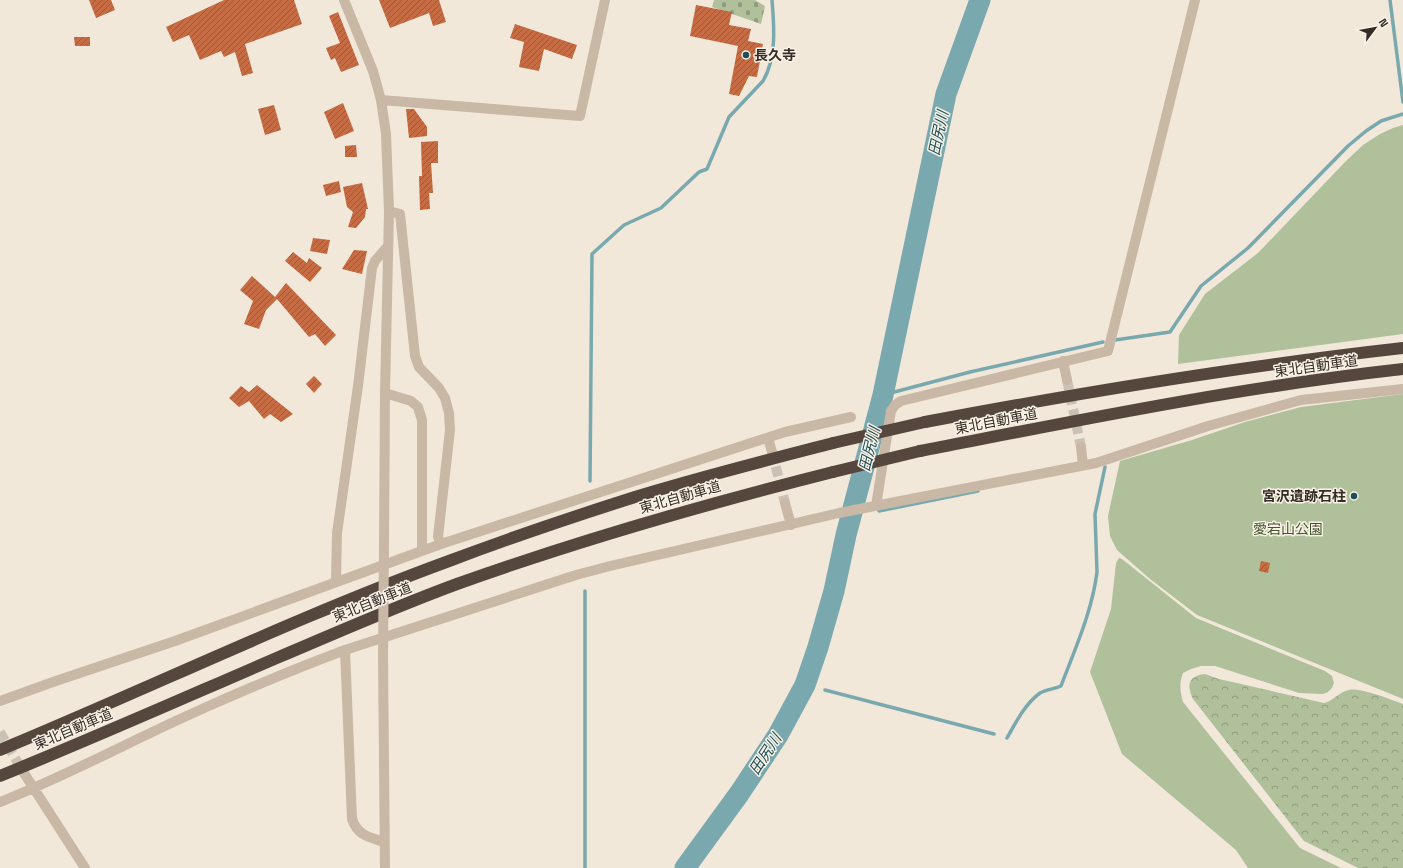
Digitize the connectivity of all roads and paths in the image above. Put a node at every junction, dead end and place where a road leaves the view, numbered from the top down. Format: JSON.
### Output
{"nodes":[{"id":1,"x":344,"y":0,"type":"edge"},
{"id":2,"x":605,"y":0,"type":"edge"},
{"id":3,"x":1195,"y":0,"type":"edge"},
{"id":4,"x":381,"y":100,"type":"junction"},
{"id":5,"x":389,"y":211,"type":"junction"},
{"id":6,"x":388,"y":246,"type":"junction"},
{"id":7,"x":1403,"y":348,"type":"edge"},
{"id":8,"x":1063,"y":362,"type":"junction"},
{"id":9,"x":1403,"y":369,"type":"edge"},
{"id":10,"x":1067,"y":380,"type":"tunnel mouth"},
{"id":11,"x":1403,"y":389,"type":"edge"},
{"id":12,"x":385,"y":393,"type":"junction"},
{"id":13,"x":851,"y":417,"type":"dead end"},
{"id":14,"x":768,"y":438,"type":"junction"},
{"id":15,"x":1081,"y":447,"type":"tunnel mouth"},
{"id":16,"x":772,"y":452,"type":"tunnel mouth"},
{"id":17,"x":1083,"y":465,"type":"junction"},
{"id":18,"x":785,"y":503,"type":"tunnel mouth"},
{"id":19,"x":872,"y":507,"type":"junction"},
{"id":20,"x":791,"y":525,"type":"junction"},
{"id":21,"x":441,"y":544,"type":"junction"},
{"id":22,"x":422,"y":551,"type":"junction"},
{"id":23,"x":336,"y":582,"type":"junction"},
{"id":24,"x":345,"y":650,"type":"junction"},
{"id":25,"x":0,"y":701,"type":"edge"},
{"id":26,"x":0,"y":750,"type":"edge"},
{"id":27,"x":22,"y":770,"type":"tunnel mouth"},
{"id":28,"x":0,"y":776,"type":"edge"},
{"id":29,"x":34,"y":789,"type":"junction"},
{"id":30,"x":0,"y":802,"type":"edge"},
{"id":31,"x":384,"y":842,"type":"junction"},
{"id":32,"x":85,"y":868,"type":"edge"},
{"id":33,"x":385,"y":868,"type":"edge"}],
"edges":[{"from":1,"to":4,"type":"street"},
{"from":2,"to":4,"type":"street"},
{"from":3,"to":8,"type":"street"},
{"from":4,"to":5,"type":"street"},
{"from":5,"to":6,"type":"street"},
{"from":5,"to":21,"type":"street"},
{"from":6,"to":12,"type":"street"},
{"from":6,"to":23,"type":"street"},
{"from":7,"to":26,"type":"highway","name":"東北自動車道","bridge":true},
{"from":8,"to":10,"type":"street"},
{"from":8,"to":19,"type":"street"},
{"from":9,"to":28,"type":"highway","name":"東北自動車道","bridge":true},
{"from":11,"to":17,"type":"street"},
{"from":12,"to":22,"type":"street"},
{"from":12,"to":31,"type":"street","bridge":true},
{"from":13,"to":14,"type":"street"},
{"from":14,"to":16,"type":"street"},
{"from":14,"to":21,"type":"street"},
{"from":15,"to":17,"type":"street"},
{"from":17,"to":19,"type":"street"},
{"from":18,"to":20,"type":"street"},
{"from":19,"to":20,"type":"street"},
{"from":20,"to":24,"type":"street"},
{"from":21,"to":22,"type":"street"},
{"from":22,"to":23,"type":"street"},
{"from":23,"to":25,"type":"street"},
{"from":24,"to":29,"type":"street"},
{"from":24,"to":31,"type":"street"},
{"from":27,"to":29,"type":"street"},
{"from":29,"to":30,"type":"street"},
{"from":29,"to":32,"type":"street"},
{"from":31,"to":33,"type":"street"}]}
